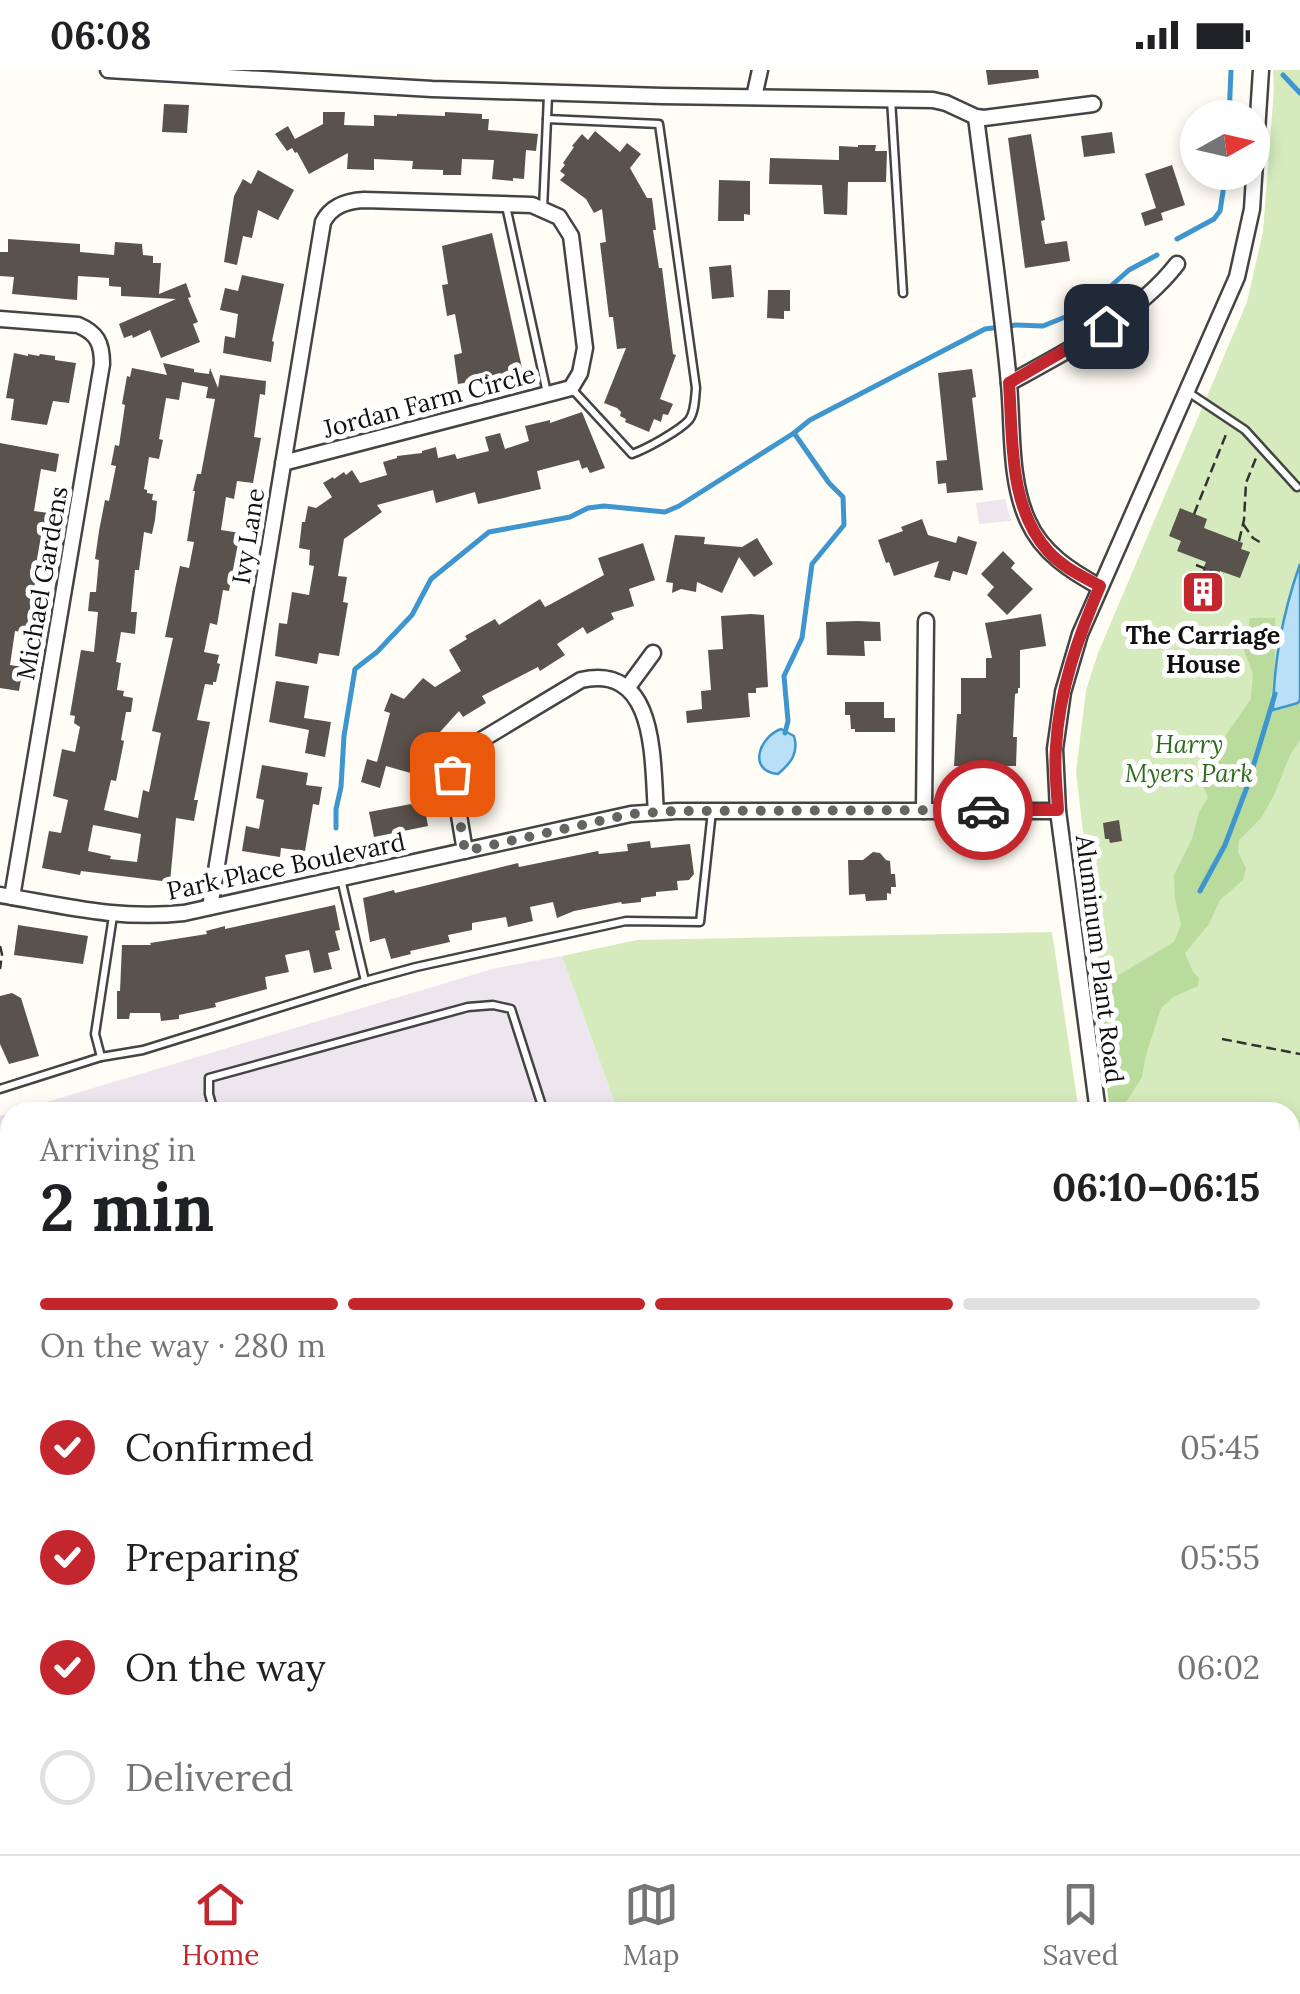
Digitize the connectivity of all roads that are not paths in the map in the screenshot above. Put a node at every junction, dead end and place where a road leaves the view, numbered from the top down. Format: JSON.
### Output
{"nodes":[{"id":1,"x":108,"y":70,"type":"edge"},
{"id":2,"x":760,"y":70,"type":"edge"},
{"id":3,"x":1263,"y":72,"type":"edge"},
{"id":4,"x":548,"y":93,"type":"junction"},
{"id":5,"x":754,"y":96,"type":"junction"},
{"id":6,"x":890,"y":98,"type":"junction"},
{"id":7,"x":1093,"y":104,"type":"dead end"},
{"id":8,"x":976,"y":117,"type":"junction"},
{"id":9,"x":548,"y":119,"type":"junction"},
{"id":10,"x":506,"y":204,"type":"junction"},
{"id":11,"x":543,"y":210,"type":"junction"},
{"id":12,"x":1177,"y":264,"type":"dead end"},
{"id":13,"x":903,"y":294,"type":"dead end"},
{"id":14,"x":0,"y":320,"type":"edge"},
{"id":15,"x":1009,"y":383,"type":"junction"},
{"id":16,"x":571,"y":388,"type":"junction"},
{"id":17,"x":1187,"y":392,"type":"junction"},
{"id":18,"x":547,"y":393,"type":"junction"},
{"id":19,"x":283,"y":463,"type":"junction"},
{"id":20,"x":1297,"y":487,"type":"dead end"},
{"id":21,"x":1100,"y":586,"type":"junction"},
{"id":22,"x":926,"y":622,"type":"dead end"},
{"id":23,"x":654,"y":653,"type":"dead end"},
{"id":24,"x":628,"y":687,"type":"junction"},
{"id":25,"x":1058,"y":810,"type":"junction"},
{"id":26,"x":712,"y":811,"type":"junction"},
{"id":27,"x":924,"y":811,"type":"junction"},
{"id":28,"x":656,"y":812,"type":"junction"},
{"id":29,"x":465,"y":851,"type":"junction"},
{"id":30,"x":341,"y":878,"type":"junction"},
{"id":31,"x":6,"y":896,"type":"edge"},
{"id":32,"x":210,"y":907,"type":"junction"},
{"id":33,"x":113,"y":915,"type":"junction"},
{"id":34,"x":366,"y":980,"type":"junction"},
{"id":35,"x":101,"y":1057,"type":"junction"},
{"id":36,"x":0,"y":1089,"type":"edge"},
{"id":37,"x":211,"y":1102,"type":"edge"},
{"id":38,"x":541,"y":1102,"type":"edge"},
{"id":39,"x":1097,"y":1102,"type":"edge"}],
"edges":[{"from":1,"to":4,"type":"street"},
{"from":2,"to":5,"type":"street"},
{"from":3,"to":17,"type":"street","name":"Aluminum Plant Road"},
{"from":4,"to":5,"type":"street"},
{"from":4,"to":9,"type":"lane"},
{"from":5,"to":6,"type":"street"},
{"from":6,"to":8,"type":"street"},
{"from":6,"to":13,"type":"lane"},
{"from":7,"to":8,"type":"street"},
{"from":8,"to":15,"type":"street"},
{"from":9,"to":11,"type":"lane"},
{"from":9,"to":16,"type":"lane"},
{"from":10,"to":11,"type":"street"},
{"from":10,"to":18,"type":"lane"},
{"from":10,"to":19,"type":"street","name":"Ivy Lane"},
{"from":11,"to":16,"type":"street","name":"Jordan Farm Circle"},
{"from":12,"to":15,"type":"street"},
{"from":14,"to":31,"type":"street","name":"Michael Gardens"},
{"from":15,"to":21,"type":"street"},
{"from":16,"to":18,"type":"street","name":"Jordan Farm Circle"},
{"from":17,"to":20,"type":"lane"},
{"from":17,"to":21,"type":"street","name":"Aluminum Plant Road"},
{"from":18,"to":19,"type":"street","name":"Jordan Farm Circle"},
{"from":19,"to":32,"type":"street","name":"Ivy Lane"},
{"from":21,"to":25,"type":"street","name":"Aluminum Plant Road"},
{"from":22,"to":27,"type":"street"},
{"from":23,"to":24,"type":"street"},
{"from":24,"to":28,"type":"street"},
{"from":24,"to":29,"type":"street"},
{"from":25,"to":27,"type":"street","name":"Park Place Boulevard"},
{"from":25,"to":39,"type":"street","name":"Aluminum Plant Road"},
{"from":26,"to":27,"type":"street","name":"Park Place Boulevard"},
{"from":26,"to":28,"type":"street","name":"Park Place Boulevard"},
{"from":26,"to":34,"type":"lane"},
{"from":28,"to":29,"type":"street","name":"Park Place Boulevard"},
{"from":29,"to":30,"type":"street","name":"Park Place Boulevard"},
{"from":30,"to":32,"type":"street","name":"Park Place Boulevard"},
{"from":30,"to":34,"type":"lane"},
{"from":31,"to":33,"type":"street","name":"Park Place Boulevard"},
{"from":32,"to":33,"type":"street","name":"Park Place Boulevard"},
{"from":33,"to":35,"type":"lane"},
{"from":34,"to":35,"type":"lane"},
{"from":35,"to":36,"type":"lane"},
{"from":37,"to":38,"type":"lane"}]}
